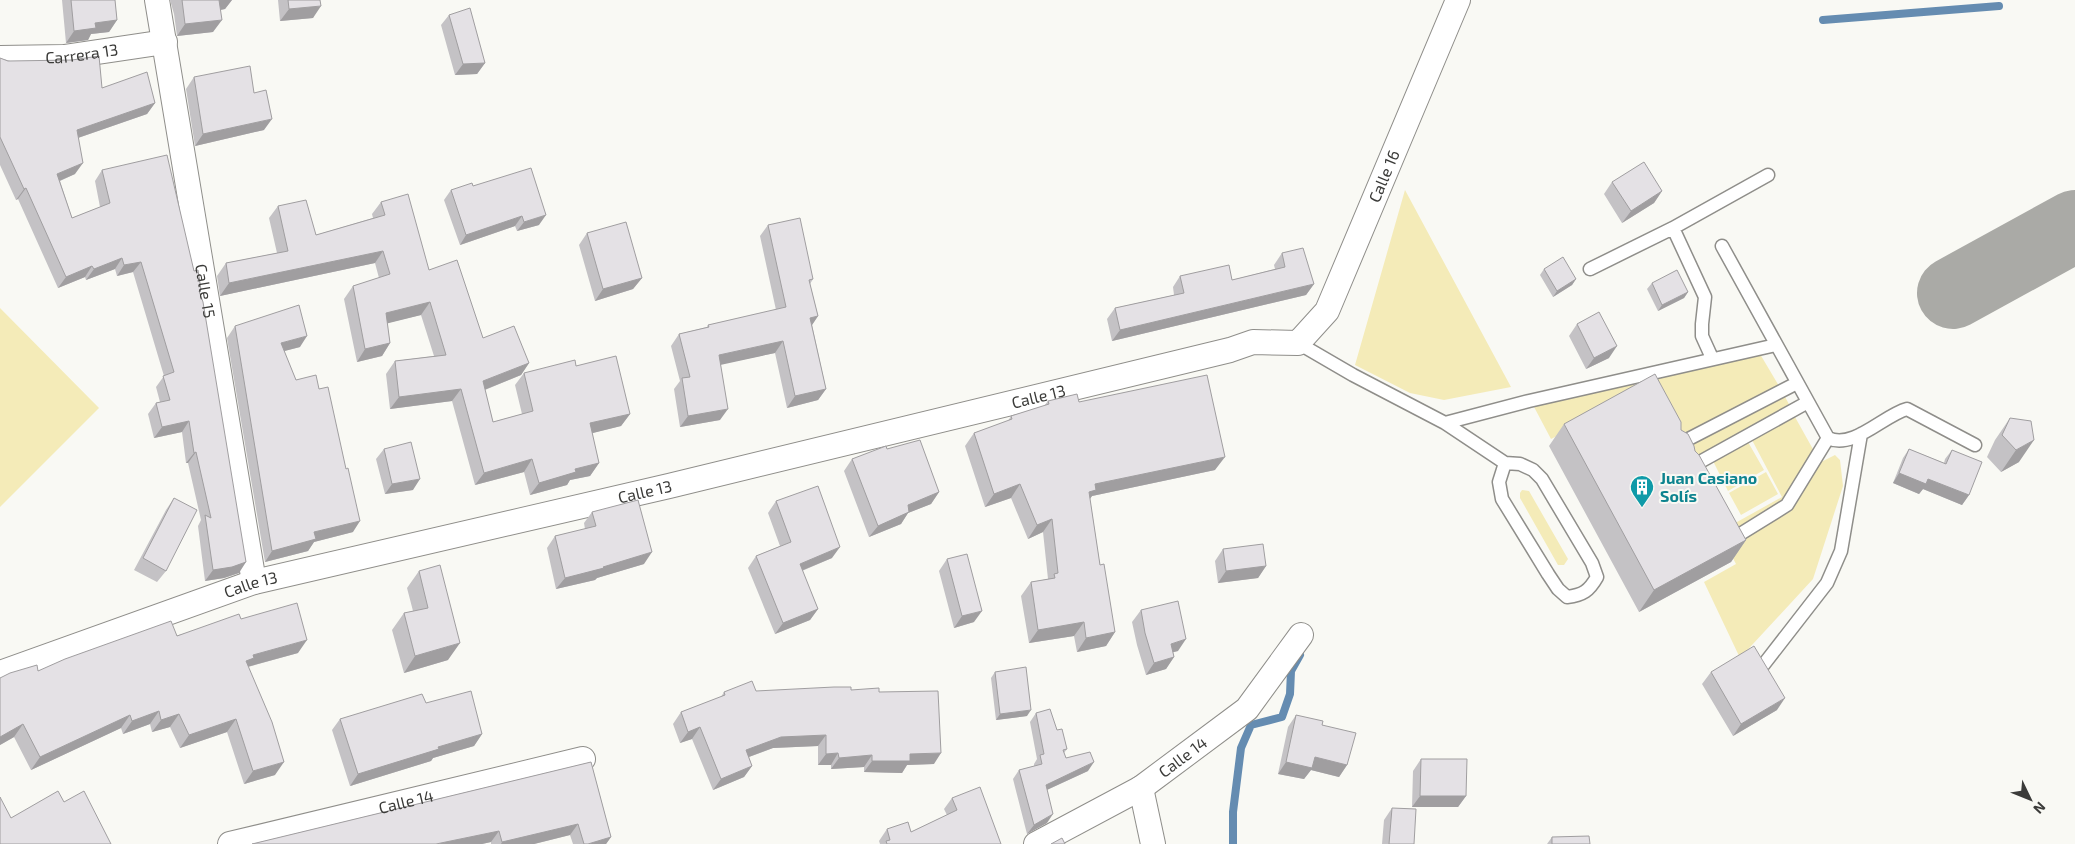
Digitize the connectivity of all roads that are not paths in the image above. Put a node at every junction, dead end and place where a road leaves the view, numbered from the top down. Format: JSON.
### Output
{"nodes":[{"id":1,"x":157,"y":0,"type":"edge"},
{"id":2,"x":1458,"y":0,"type":"edge"},
{"id":3,"x":164,"y":42,"type":"junction"},
{"id":4,"x":0,"y":58,"type":"edge"},
{"id":5,"x":1768,"y":175,"type":"dead end"},
{"id":6,"x":1673,"y":228,"type":"junction"},
{"id":7,"x":1722,"y":246,"type":"dead end"},
{"id":8,"x":1590,"y":269,"type":"dead end"},
{"id":9,"x":1298,"y":343,"type":"junction"},
{"id":10,"x":1776,"y":345,"type":"junction"},
{"id":11,"x":1712,"y":358,"type":"junction"},
{"id":12,"x":1797,"y":382,"type":"junction"},
{"id":13,"x":1808,"y":402,"type":"junction"},
{"id":14,"x":1445,"y":422,"type":"junction"},
{"id":15,"x":1861,"y":434,"type":"junction"},
{"id":16,"x":1828,"y":438,"type":"junction"},
{"id":17,"x":1975,"y":445,"type":"dead end"},
{"id":18,"x":1673,"y":447,"type":"edge"},
{"id":19,"x":1505,"y":463,"type":"junction"},
{"id":20,"x":1686,"y":469,"type":"edge"},
{"id":21,"x":1729,"y":541,"type":"edge"},
{"id":22,"x":254,"y":582,"type":"junction"},
{"id":23,"x":1302,"y":635,"type":"dead end"},
{"id":24,"x":1761,"y":668,"type":"edge"},
{"id":25,"x":0,"y":673,"type":"edge"},
{"id":26,"x":583,"y":758,"type":"dead end"},
{"id":27,"x":1141,"y":788,"type":"junction"},
{"id":28,"x":230,"y":844,"type":"edge"},
{"id":29,"x":1036,"y":844,"type":"edge"},
{"id":30,"x":1153,"y":844,"type":"edge"}],
"edges":[{"from":1,"to":3,"type":"street","name":"Calle 15"},
{"from":2,"to":9,"type":"street","name":"Calle 16"},
{"from":3,"to":4,"type":"street","name":"Carrera 13"},
{"from":3,"to":22,"type":"street","name":"Calle 15"},
{"from":5,"to":6,"type":"lane"},
{"from":6,"to":8,"type":"lane"},
{"from":6,"to":11,"type":"lane"},
{"from":7,"to":10,"type":"lane"},
{"from":9,"to":14,"type":"lane"},
{"from":9,"to":22,"type":"street","name":"Calle 13"},
{"from":10,"to":11,"type":"lane"},
{"from":10,"to":12,"type":"lane"},
{"from":11,"to":14,"type":"lane"},
{"from":12,"to":13,"type":"lane"},
{"from":12,"to":18,"type":"lane"},
{"from":13,"to":16,"type":"lane"},
{"from":13,"to":20,"type":"lane"},
{"from":14,"to":19,"type":"lane"},
{"from":15,"to":16,"type":"lane"},
{"from":15,"to":17,"type":"lane"},
{"from":15,"to":24,"type":"lane"},
{"from":16,"to":21,"type":"lane"},
{"from":19,"to":19,"type":"lane"},
{"from":22,"to":25,"type":"street","name":"Calle 13"},
{"from":23,"to":27,"type":"street","name":"Calle 14"},
{"from":26,"to":28,"type":"street","name":"Calle 14"},
{"from":27,"to":29,"type":"street","name":"Calle 14"},
{"from":27,"to":30,"type":"street"}]}
